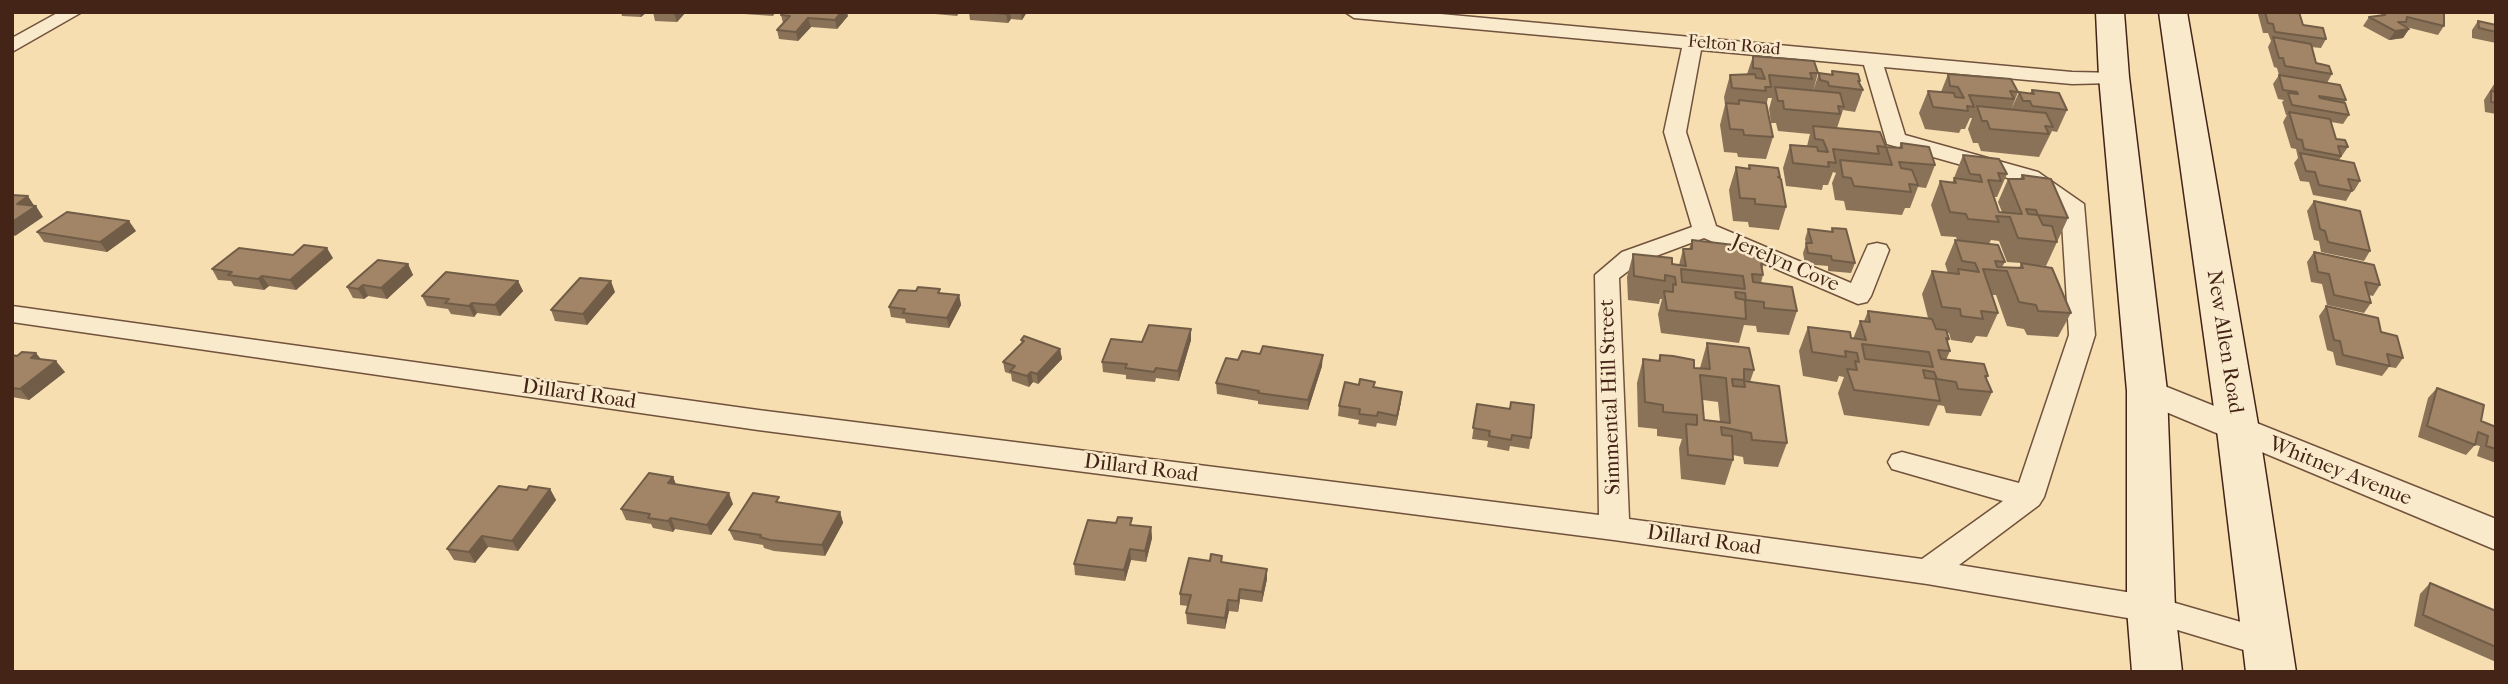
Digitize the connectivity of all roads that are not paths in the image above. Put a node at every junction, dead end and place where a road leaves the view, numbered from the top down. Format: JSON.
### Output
{"nodes":[{"id":1,"x":73,"y":12,"type":"edge"},
{"id":2,"x":1354,"y":12,"type":"edge"},
{"id":3,"x":2110,"y":12,"type":"edge"},
{"id":4,"x":2173,"y":12,"type":"edge"},
{"id":5,"x":1693,"y":43,"type":"junction"},
{"id":6,"x":12,"y":46,"type":"edge"},
{"id":7,"x":1872,"y":60,"type":"junction"},
{"id":8,"x":2114,"y":77,"type":"junction"},
{"id":9,"x":1705,"y":230,"type":"junction"},
{"id":10,"x":1877,"y":250,"type":"dead end"},
{"id":11,"x":12,"y":314,"type":"edge"},
{"id":12,"x":2147,"y":391,"type":"junction"},
{"id":13,"x":2238,"y":430,"type":"junction"},
{"id":14,"x":1902,"y":462,"type":"dead end"},
{"id":15,"x":2029,"y":497,"type":"junction"},
{"id":16,"x":1614,"y":528,"type":"junction"},
{"id":17,"x":2496,"y":535,"type":"edge"},
{"id":18,"x":1927,"y":572,"type":"junction"},
{"id":19,"x":2151,"y":609,"type":"junction"},
{"id":20,"x":2269,"y":657,"type":"edge"},
{"id":21,"x":2157,"y":672,"type":"edge"}],
"edges":[{"from":1,"to":6,"type":"street"},
{"from":2,"to":5,"type":"street","name":"Felton Road"},
{"from":3,"to":8,"type":"main road"},
{"from":4,"to":13,"type":"main road","name":"New Allen Road"},
{"from":5,"to":7,"type":"street","name":"Felton Road"},
{"from":5,"to":9,"type":"street"},
{"from":7,"to":8,"type":"street","name":"Felton Road"},
{"from":7,"to":15,"type":"street"},
{"from":8,"to":12,"type":"main road"},
{"from":9,"to":10,"type":"street","name":"Jerelyn Cove"},
{"from":9,"to":16,"type":"street","name":"Simmental Hill Street"},
{"from":11,"to":16,"type":"street","name":"Dillard Road"},
{"from":12,"to":13,"type":"street","name":"Whitney Avenue"},
{"from":12,"to":19,"type":"main road"},
{"from":13,"to":17,"type":"street","name":"Whitney Avenue"},
{"from":13,"to":20,"type":"main road","name":"New Allen Road"},
{"from":14,"to":15,"type":"street"},
{"from":15,"to":18,"type":"street"},
{"from":16,"to":18,"type":"street","name":"Dillard Road"},
{"from":18,"to":19,"type":"street","name":"Dillard Road"},
{"from":19,"to":20,"type":"street","name":"Dillard Road"},
{"from":19,"to":21,"type":"main road"}]}
